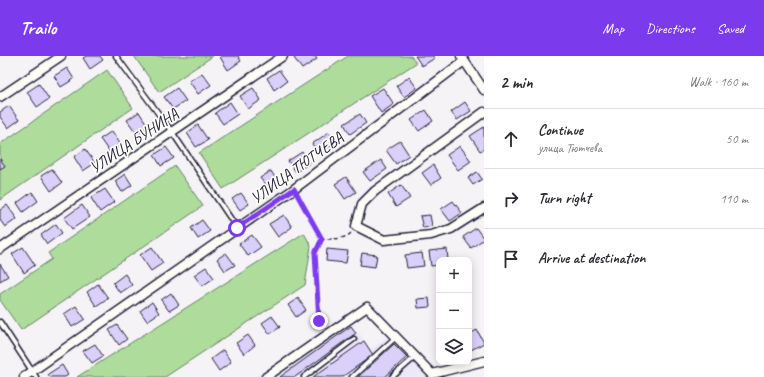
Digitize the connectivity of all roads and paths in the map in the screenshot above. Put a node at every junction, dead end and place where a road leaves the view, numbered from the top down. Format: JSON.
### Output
{"nodes":[{"id":1,"x":60,"y":56,"type":"edge"},
{"id":2,"x":116,"y":56,"type":"edge"},
{"id":3,"x":284,"y":56,"type":"edge"},
{"id":4,"x":463,"y":58,"type":"edge"},
{"id":5,"x":484,"y":90,"type":"edge"},
{"id":6,"x":0,"y":97,"type":"edge"},
{"id":7,"x":484,"y":112,"type":"edge"},
{"id":8,"x":172,"y":132,"type":"junction"},
{"id":9,"x":294,"y":189,"type":"junction"},
{"id":10,"x":484,"y":208,"type":"edge"},
{"id":11,"x":356,"y":226,"type":"junction"},
{"id":12,"x":237,"y":228,"type":"junction"},
{"id":13,"x":322,"y":239,"type":"junction"},
{"id":14,"x":0,"y":249,"type":"edge"},
{"id":15,"x":0,"y":322,"type":"edge"},
{"id":16,"x":327,"y":335,"type":"junction"},
{"id":17,"x":396,"y":337,"type":"junction"},
{"id":18,"x":354,"y":339,"type":"dead end"},
{"id":19,"x":415,"y":356,"type":"junction"},
{"id":20,"x":484,"y":361,"type":"edge"},
{"id":21,"x":34,"y":374,"type":"edge"},
{"id":22,"x":24,"y":377,"type":"edge"},
{"id":23,"x":266,"y":377,"type":"edge"},
{"id":24,"x":304,"y":377,"type":"edge"},
{"id":25,"x":352,"y":377,"type":"edge"},
{"id":26,"x":392,"y":377,"type":"edge"}],
"edges":[{"from":1,"to":6,"type":"street"},
{"from":2,"to":8,"type":"lane"},
{"from":3,"to":8,"type":"street","name":"УЛИЦА БУНИНА"},
{"from":4,"to":5,"type":"street"},
{"from":4,"to":9,"type":"street","name":"УЛИЦА ТЮТЧЕВА"},
{"from":7,"to":11,"type":"street"},
{"from":8,"to":12,"type":"lane"},
{"from":8,"to":14,"type":"street","name":"УЛИЦА БУНИНА"},
{"from":9,"to":12,"type":"street","name":"УЛИЦА ТЮТЧЕВА"},
{"from":9,"to":13,"type":"path"},
{"from":10,"to":11,"type":"street"},
{"from":11,"to":13,"type":"path"},
{"from":12,"to":21,"type":"street","name":"УЛИЦА ТЮТЧЕВА"},
{"from":13,"to":16,"type":"path"},
{"from":15,"to":21,"type":"lane"},
{"from":16,"to":17,"type":"street"},
{"from":16,"to":23,"type":"street"},
{"from":17,"to":19,"type":"street"},
{"from":17,"to":25,"type":"lane"},
{"from":18,"to":24,"type":"lane"},
{"from":19,"to":20,"type":"street"},
{"from":19,"to":26,"type":"lane"},
{"from":21,"to":22,"type":"street","name":"УЛИЦА ТЮТЧЕВА"}]}
